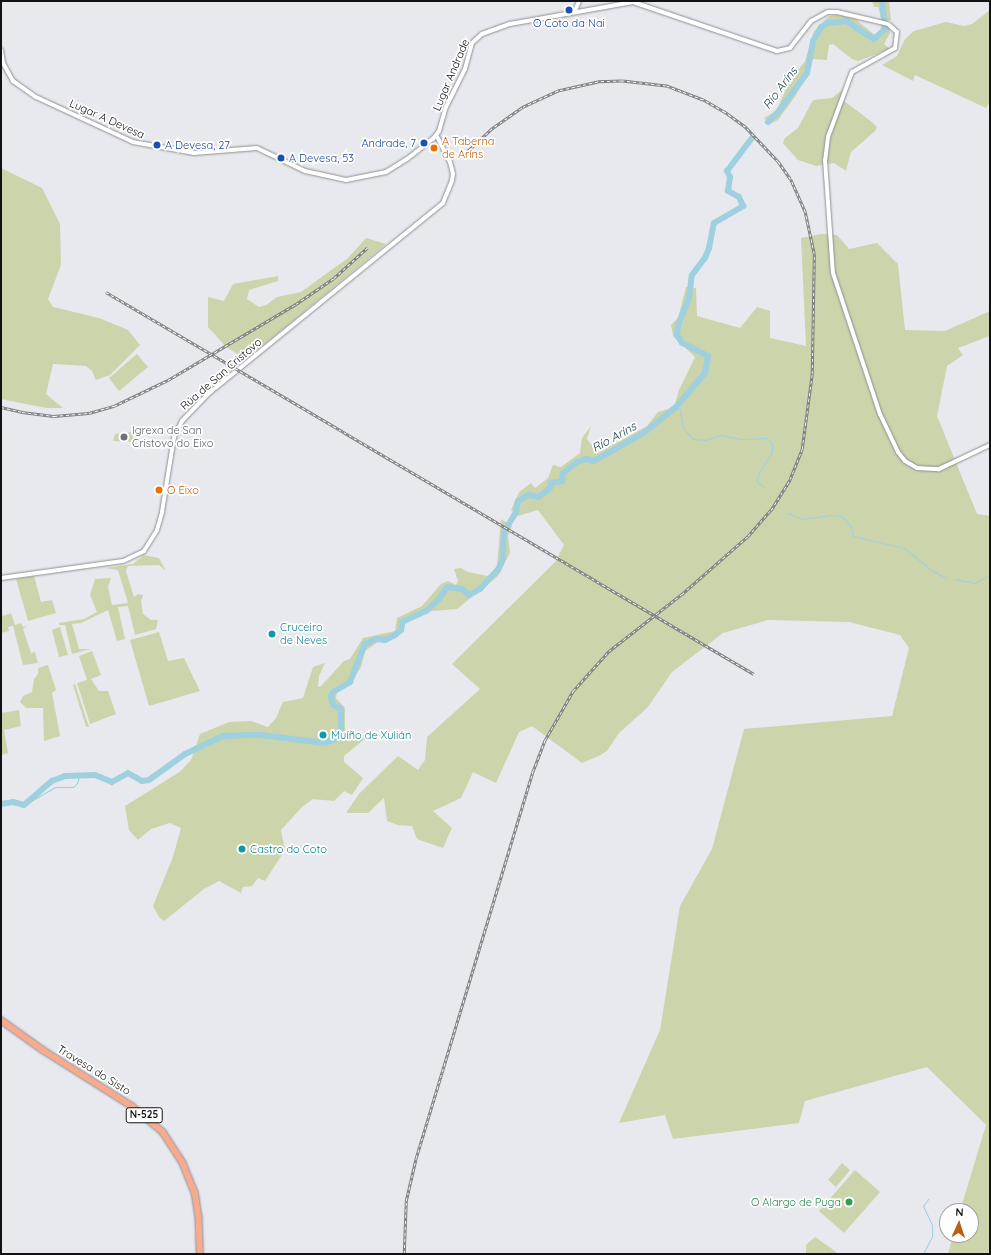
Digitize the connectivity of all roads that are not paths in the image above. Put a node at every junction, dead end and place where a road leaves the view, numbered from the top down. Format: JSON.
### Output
{"nodes":[{"id":1,"x":579,"y":1,"type":"edge"},
{"id":2,"x":575,"y":11,"type":"junction"},
{"id":3,"x":1,"y":50,"type":"edge"},
{"id":4,"x":436,"y":135,"type":"junction"},
{"id":5,"x":382,"y":173,"type":"joint"},
{"id":6,"x":990,"y":445,"type":"edge"},
{"id":7,"x":1,"y":578,"type":"edge"},
{"id":8,"x":2,"y":1021,"type":"edge"},
{"id":9,"x":200,"y":1254,"type":"edge"}],
"edges":[{"from":1,"to":2,"type":"street"},
{"from":2,"to":4,"type":"street","name":"Lugar Andrade"},
{"from":2,"to":6,"type":"street","name":"Lugar Andrade"},
{"from":3,"to":5,"type":"street","name":"Lugar A Devesa"},
{"from":4,"to":5,"type":"street","name":"Lugar Andrade"},
{"from":4,"to":7,"type":"street","name":"Rúa de San Cristovo"},
{"from":8,"to":9,"type":"highway","name":"Travesa do Sisto","number":"N-525"}]}
